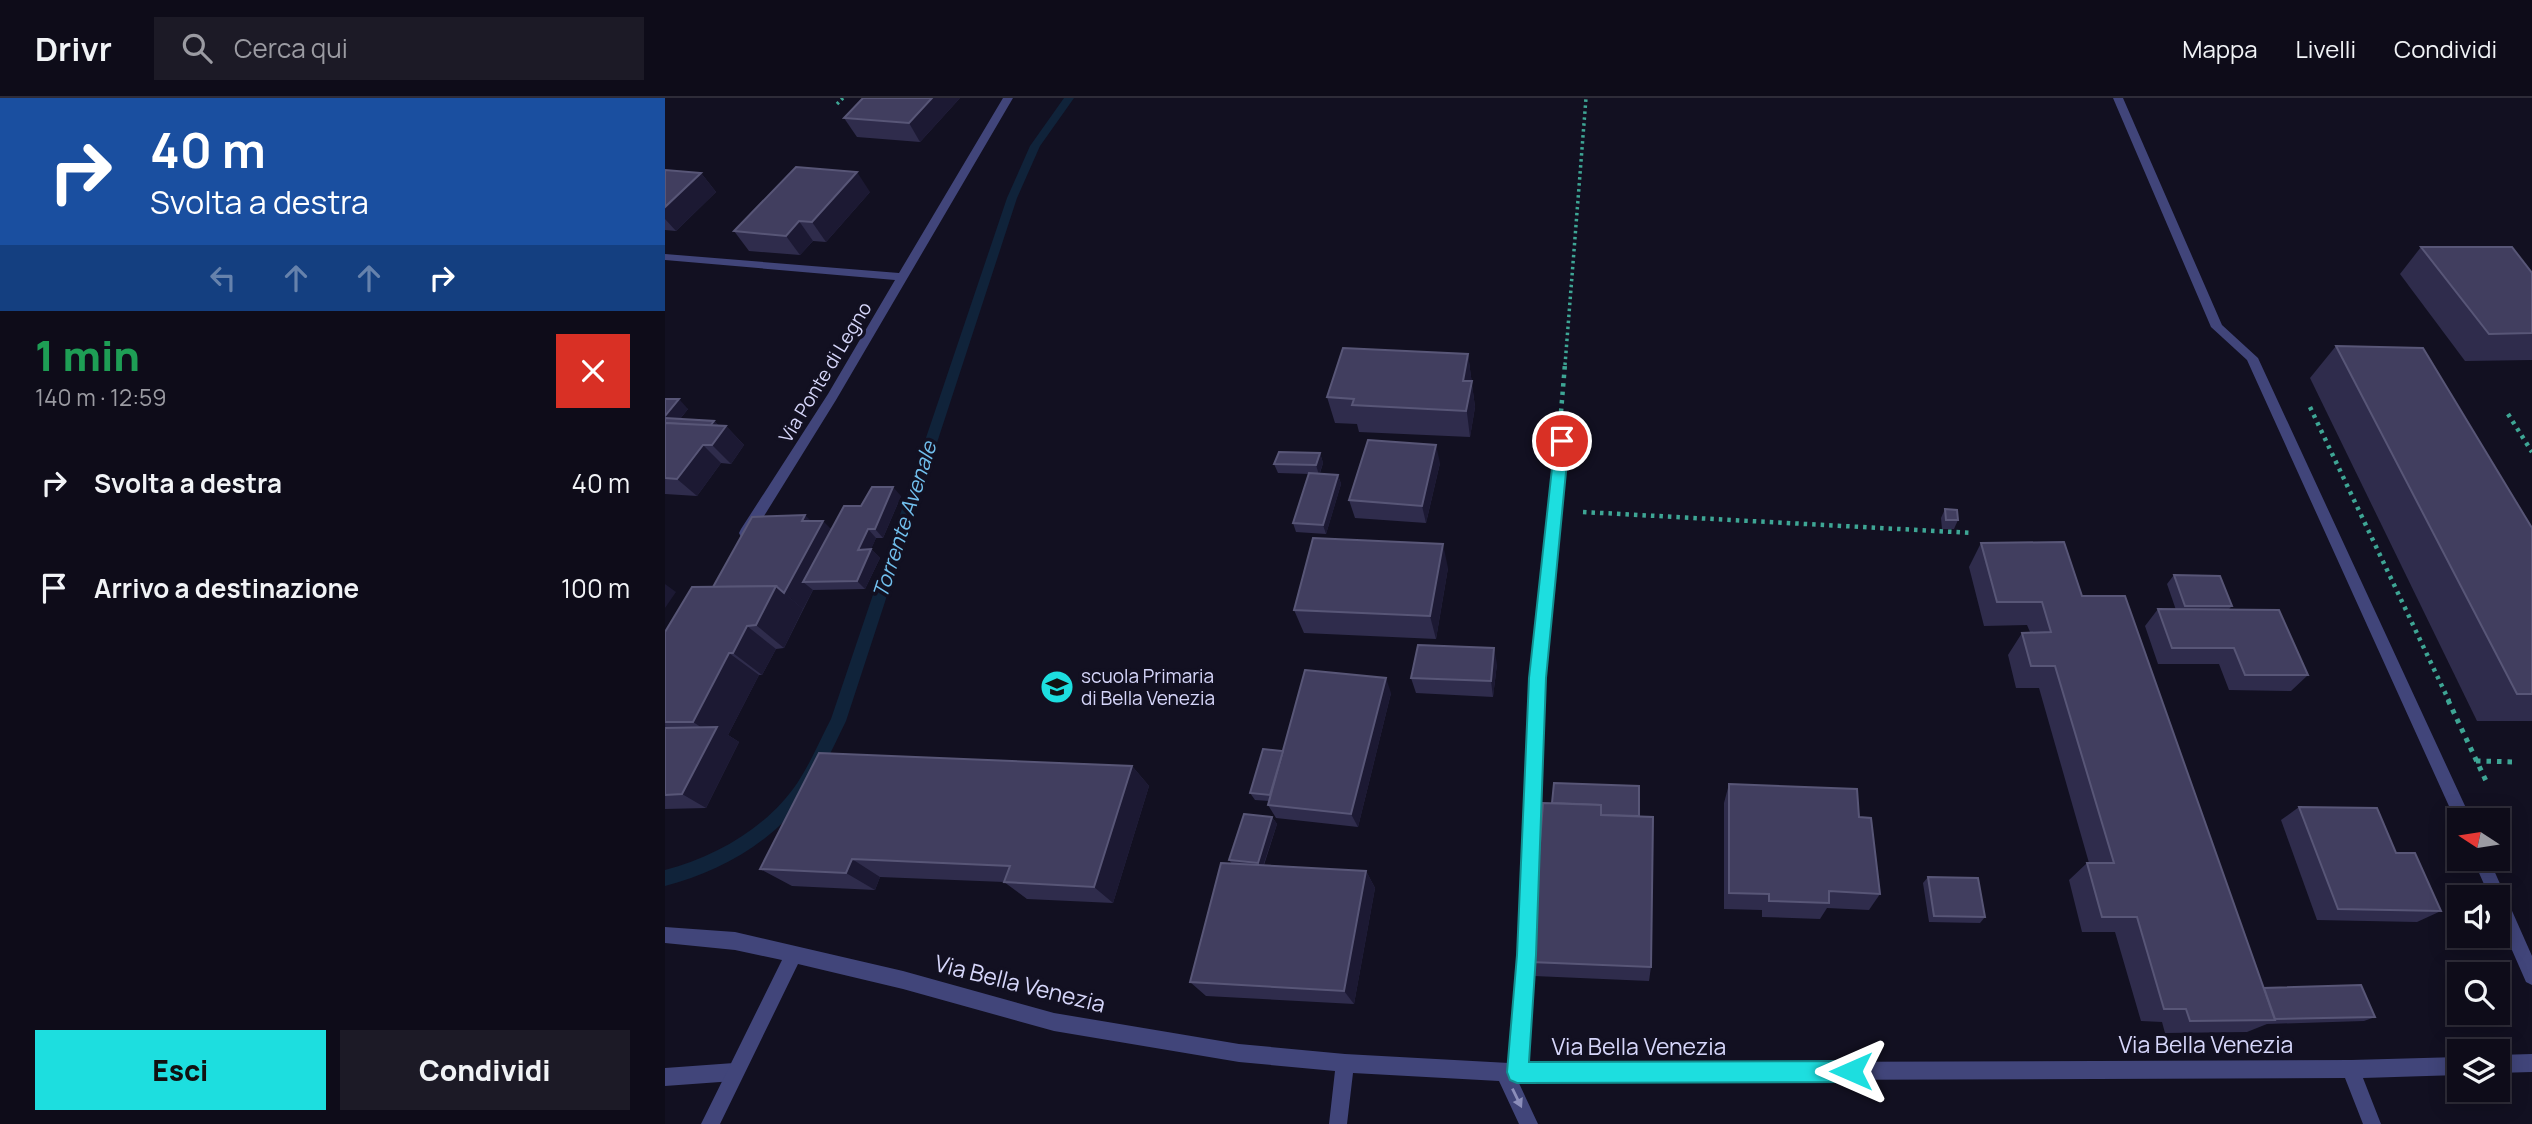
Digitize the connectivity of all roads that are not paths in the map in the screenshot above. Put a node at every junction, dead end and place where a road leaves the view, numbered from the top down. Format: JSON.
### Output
{"nodes":[{"id":1,"x":1008,"y":98,"type":"edge"},
{"id":2,"x":2118,"y":98,"type":"edge"},
{"id":3,"x":665,"y":257,"type":"edge"},
{"id":4,"x":902,"y":277,"type":"junction"},
{"id":5,"x":1562,"y":441,"type":"road end"},
{"id":6,"x":738,"y":546,"type":"edge"},
{"id":7,"x":2458,"y":808,"type":"edge"},
{"id":8,"x":2487,"y":872,"type":"edge"},
{"id":9,"x":665,"y":935,"type":"edge"},
{"id":10,"x":794,"y":954,"type":"junction"},
{"id":11,"x":2532,"y":976,"type":"edge"},
{"id":12,"x":1345,"y":1063,"type":"junction"},
{"id":13,"x":2532,"y":1063,"type":"edge"},
{"id":14,"x":2510,"y":1064,"type":"edge"},
{"id":15,"x":2447,"y":1066,"type":"edge"},
{"id":16,"x":2351,"y":1069,"type":"junction"},
{"id":17,"x":734,"y":1072,"type":"junction"},
{"id":18,"x":1511,"y":1072,"type":"junction"},
{"id":19,"x":665,"y":1077,"type":"edge"},
{"id":20,"x":710,"y":1124,"type":"edge"},
{"id":21,"x":1338,"y":1124,"type":"edge"},
{"id":22,"x":1529,"y":1124,"type":"edge"},
{"id":23,"x":2372,"y":1124,"type":"edge"}],
"edges":[{"from":1,"to":4,"type":"street","name":"Via Ponte di Legno"},
{"from":2,"to":7,"type":"street"},
{"from":3,"to":4,"type":"street"},
{"from":4,"to":6,"type":"street","name":"Via Ponte di Legno"},
{"from":5,"to":18,"type":"street"},
{"from":8,"to":11,"type":"street"},
{"from":9,"to":10,"type":"street","name":"Via Bella Venezia"},
{"from":10,"to":12,"type":"street","name":"Via Bella Venezia"},
{"from":10,"to":17,"type":"street"},
{"from":12,"to":18,"type":"street","name":"Via Bella Venezia"},
{"from":12,"to":21,"type":"street"},
{"from":13,"to":14,"type":"street"},
{"from":15,"to":16,"type":"street","name":"Via Bella Venezia"},
{"from":16,"to":18,"type":"street","name":"Via Bella Venezia"},
{"from":16,"to":23,"type":"street"},
{"from":17,"to":19,"type":"street"},
{"from":17,"to":20,"type":"street"},
{"from":18,"to":22,"type":"street","one_way":true}]}
